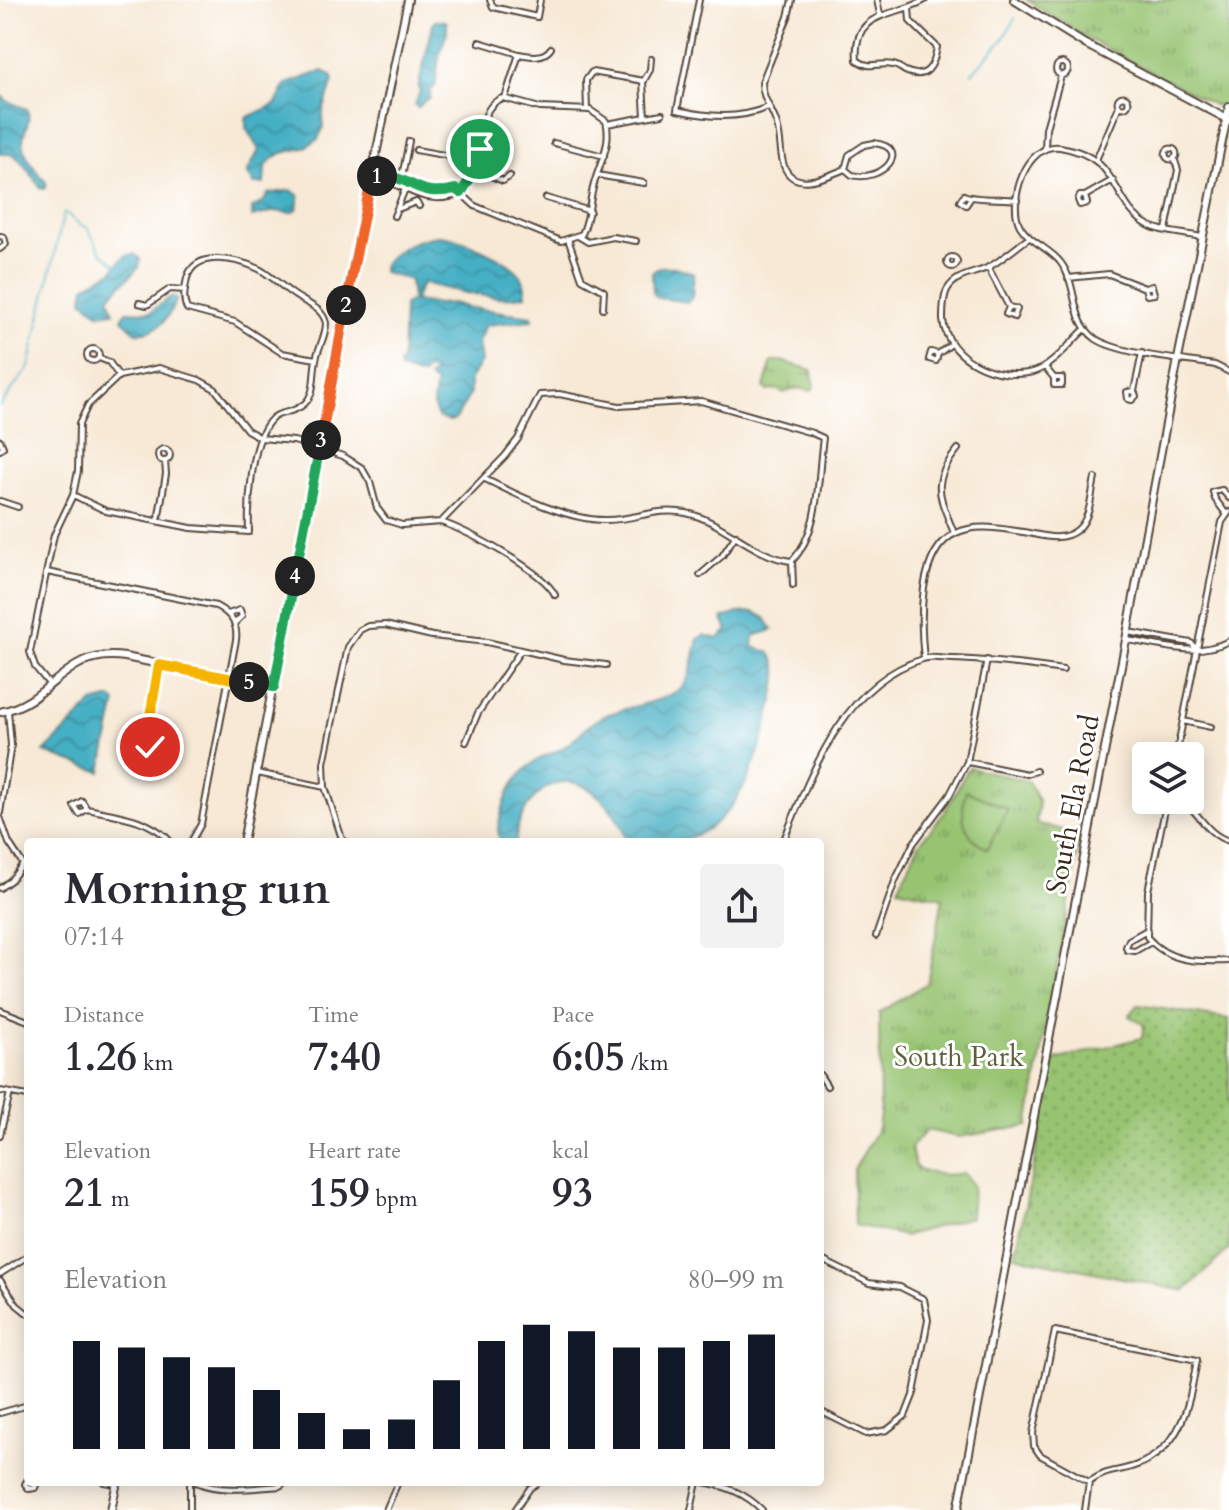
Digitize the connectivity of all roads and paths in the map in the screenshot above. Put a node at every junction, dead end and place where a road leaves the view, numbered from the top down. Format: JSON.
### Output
{"nodes":[{"id":1,"x":408,"y":0,"type":"edge"},
{"id":2,"x":490,"y":0,"type":"edge"},
{"id":3,"x":540,"y":0,"type":"edge"},
{"id":4,"x":699,"y":0,"type":"edge"},
{"id":5,"x":792,"y":0,"type":"edge"},
{"id":6,"x":877,"y":0,"type":"edge"},
{"id":7,"x":925,"y":0,"type":"edge"},
{"id":8,"x":1014,"y":0,"type":"edge"},
{"id":9,"x":909,"y":8,"type":"junction"},
{"id":10,"x":880,"y":14,"type":"junction"},
{"id":11,"x":479,"y":42,"type":"dead end"},
{"id":12,"x":551,"y":48,"type":"dead end"},
{"id":13,"x":519,"y":54,"type":"junction"},
{"id":14,"x":651,"y":59,"type":"dead end"},
{"id":15,"x":1061,"y":76,"type":"dead end"},
{"id":16,"x":644,"y":81,"type":"junction"},
{"id":17,"x":505,"y":98,"type":"junction"},
{"id":18,"x":1119,"y":106,"type":"dead end"},
{"id":19,"x":768,"y":107,"type":"junction"},
{"id":20,"x":1229,"y":107,"type":"edge"},
{"id":21,"x":587,"y":110,"type":"junction"},
{"id":22,"x":662,"y":114,"type":"dead end"},
{"id":23,"x":645,"y":117,"type":"junction"},
{"id":24,"x":1228,"y":122,"type":"edge"},
{"id":25,"x":607,"y":124,"type":"junction"},
{"id":26,"x":409,"y":141,"type":"dead end"},
{"id":27,"x":554,"y":143,"type":"dead end"},
{"id":28,"x":1045,"y":148,"type":"junction"},
{"id":29,"x":416,"y":150,"type":"dead end"},
{"id":30,"x":604,"y":156,"type":"junction"},
{"id":31,"x":1174,"y":158,"type":"dead end"},
{"id":32,"x":1096,"y":160,"type":"junction"},
{"id":33,"x":477,"y":161,"type":"junction"},
{"id":34,"x":475,"y":169,"type":"junction"},
{"id":35,"x":845,"y":169,"type":"junction"},
{"id":36,"x":372,"y":175,"type":"junction"},
{"id":37,"x":597,"y":175,"type":"junction"},
{"id":38,"x":510,"y":176,"type":"dead end"},
{"id":39,"x":380,"y":177,"type":"junction"},
{"id":40,"x":402,"y":179,"type":"junction"},
{"id":41,"x":1113,"y":180,"type":"junction"},
{"id":42,"x":644,"y":183,"type":"dead end"},
{"id":43,"x":402,"y":188,"type":"junction"},
{"id":44,"x":461,"y":193,"type":"junction"},
{"id":45,"x":1085,"y":196,"type":"dead end"},
{"id":46,"x":546,"y":198,"type":"dead end"},
{"id":47,"x":970,"y":199,"type":"dead end"},
{"id":48,"x":1017,"y":200,"type":"junction"},
{"id":49,"x":412,"y":207,"type":"dead end"},
{"id":50,"x":590,"y":211,"type":"junction"},
{"id":51,"x":1166,"y":230,"type":"junction"},
{"id":52,"x":0,"y":236,"type":"edge"},
{"id":53,"x":578,"y":236,"type":"junction"},
{"id":54,"x":1201,"y":237,"type":"junction"},
{"id":55,"x":1029,"y":238,"type":"junction"},
{"id":56,"x":568,"y":239,"type":"junction"},
{"id":57,"x":636,"y":241,"type":"dead end"},
{"id":58,"x":0,"y":249,"type":"edge"},
{"id":59,"x":954,"y":266,"type":"dead end"},
{"id":60,"x":988,"y":267,"type":"junction"},
{"id":61,"x":959,"y":277,"type":"junction"},
{"id":62,"x":1068,"y":278,"type":"junction"},
{"id":63,"x":1145,"y":288,"type":"dead end"},
{"id":64,"x":185,"y":290,"type":"junction"},
{"id":65,"x":139,"y":303,"type":"dead end"},
{"id":66,"x":1009,"y":307,"type":"dead end"},
{"id":67,"x":603,"y":308,"type":"dead end"},
{"id":68,"x":1084,"y":330,"type":"junction"},
{"id":69,"x":950,"y":345,"type":"junction"},
{"id":70,"x":1142,"y":353,"type":"junction"},
{"id":71,"x":938,"y":354,"type":"dead end"},
{"id":72,"x":99,"y":358,"type":"dead end"},
{"id":73,"x":316,"y":359,"type":"junction"},
{"id":74,"x":1178,"y":359,"type":"junction"},
{"id":75,"x":1045,"y":367,"type":"junction"},
{"id":76,"x":1228,"y":369,"type":"edge"},
{"id":77,"x":119,"y":376,"type":"junction"},
{"id":78,"x":1054,"y":378,"type":"dead end"},
{"id":79,"x":1134,"y":391,"type":"dead end"},
{"id":80,"x":261,"y":438,"type":"junction"},
{"id":81,"x":0,"y":440,"type":"edge"},
{"id":82,"x":319,"y":449,"type":"junction"},
{"id":83,"x":958,"y":449,"type":"dead end"},
{"id":84,"x":0,"y":450,"type":"edge"},
{"id":85,"x":165,"y":461,"type":"dead end"},
{"id":86,"x":1095,"y":478,"type":"dead end"},
{"id":87,"x":485,"y":479,"type":"junction"},
{"id":88,"x":73,"y":495,"type":"junction"},
{"id":89,"x":1229,"y":498,"type":"edge"},
{"id":90,"x":0,"y":501,"type":"edge"},
{"id":91,"x":18,"y":507,"type":"dead end"},
{"id":92,"x":1228,"y":513,"type":"edge"},
{"id":93,"x":158,"y":521,"type":"junction"},
{"id":94,"x":441,"y":522,"type":"junction"},
{"id":95,"x":954,"y":533,"type":"junction"},
{"id":96,"x":736,"y":535,"type":"junction"},
{"id":97,"x":792,"y":561,"type":"junction"},
{"id":98,"x":47,"y":572,"type":"junction"},
{"id":99,"x":700,"y":575,"type":"dead end"},
{"id":100,"x":793,"y":585,"type":"dead end"},
{"id":101,"x":555,"y":595,"type":"dead end"},
{"id":102,"x":229,"y":615,"type":"junction"},
{"id":103,"x":235,"y":623,"type":"junction"},
{"id":104,"x":1127,"y":636,"type":"junction"},
{"id":105,"x":1229,"y":641,"type":"edge"},
{"id":106,"x":1197,"y":649,"type":"junction"},
{"id":107,"x":521,"y":650,"type":"junction"},
{"id":108,"x":924,"y":658,"type":"junction"},
{"id":109,"x":987,"y":660,"type":"junction"},
{"id":110,"x":159,"y":665,"type":"junction"},
{"id":111,"x":606,"y":665,"type":"dead end"},
{"id":112,"x":1063,"y":670,"type":"dead end"},
{"id":113,"x":230,"y":679,"type":"junction"},
{"id":114,"x":50,"y":685,"type":"junction"},
{"id":115,"x":274,"y":687,"type":"junction"},
{"id":116,"x":4,"y":712,"type":"edge"},
{"id":117,"x":1183,"y":721,"type":"junction"},
{"id":118,"x":1211,"y":727,"type":"dead end"},
{"id":119,"x":146,"y":735,"type":"dead end"},
{"id":120,"x":466,"y":742,"type":"dead end"},
{"id":121,"x":1179,"y":742,"type":"edge"},
{"id":122,"x":967,"y":762,"type":"junction"},
{"id":123,"x":1036,"y":771,"type":"dead end"},
{"id":124,"x":257,"y":773,"type":"junction"},
{"id":125,"x":325,"y":787,"type":"junction"},
{"id":126,"x":87,"y":809,"type":"dead end"},
{"id":127,"x":1164,"y":814,"type":"edge"},
{"id":128,"x":1194,"y":814,"type":"edge"},
{"id":129,"x":0,"y":815,"type":"edge"},
{"id":130,"x":168,"y":838,"type":"edge"},
{"id":131,"x":193,"y":838,"type":"edge"},
{"id":132,"x":244,"y":838,"type":"edge"},
{"id":133,"x":342,"y":838,"type":"edge"},
{"id":134,"x":785,"y":838,"type":"edge"},
{"id":135,"x":1229,"y":841,"type":"edge"},
{"id":136,"x":24,"y":862,"type":"edge"},
{"id":137,"x":24,"y":867,"type":"edge"},
{"id":138,"x":0,"y":888,"type":"edge"},
{"id":139,"x":876,"y":936,"type":"dead end"},
{"id":140,"x":1148,"y":937,"type":"junction"},
{"id":141,"x":1229,"y":961,"type":"edge"},
{"id":142,"x":0,"y":1010,"type":"edge"},
{"id":143,"x":24,"y":1019,"type":"edge"},
{"id":144,"x":824,"y":1081,"type":"edge"},
{"id":145,"x":827,"y":1086,"type":"dead end"},
{"id":146,"x":0,"y":1091,"type":"edge"},
{"id":147,"x":10,"y":1093,"type":"junction"},
{"id":148,"x":24,"y":1095,"type":"edge"},
{"id":149,"x":0,"y":1135,"type":"edge"},
{"id":150,"x":24,"y":1259,"type":"edge"},
{"id":151,"x":824,"y":1261,"type":"edge"},
{"id":152,"x":0,"y":1274,"type":"edge"},
{"id":153,"x":0,"y":1280,"type":"edge"},
{"id":154,"x":24,"y":1311,"type":"edge"},
{"id":155,"x":24,"y":1406,"type":"edge"},
{"id":156,"x":0,"y":1412,"type":"edge"},
{"id":157,"x":824,"y":1413,"type":"edge"},
{"id":158,"x":1089,"y":1482,"type":"junction"},
{"id":159,"x":116,"y":1486,"type":"edge"},
{"id":160,"x":190,"y":1486,"type":"edge"},
{"id":161,"x":206,"y":1486,"type":"edge"},
{"id":162,"x":280,"y":1486,"type":"edge"},
{"id":163,"x":396,"y":1486,"type":"edge"},
{"id":164,"x":533,"y":1486,"type":"edge"},
{"id":165,"x":696,"y":1486,"type":"edge"},
{"id":166,"x":724,"y":1486,"type":"edge"},
{"id":167,"x":111,"y":1510,"type":"edge"},
{"id":168,"x":190,"y":1510,"type":"edge"},
{"id":169,"x":386,"y":1510,"type":"edge"},
{"id":170,"x":515,"y":1510,"type":"edge"},
{"id":171,"x":691,"y":1510,"type":"edge"},
{"id":172,"x":762,"y":1510,"type":"edge"},
{"id":173,"x":958,"y":1510,"type":"edge"},
{"id":174,"x":1085,"y":1510,"type":"edge"}],
"edges":[{"from":1,"to":36,"type":"main road"},
{"from":2,"to":3,"type":"street"},
{"from":4,"to":19,"type":"street"},
{"from":5,"to":19,"type":"street"},
{"from":6,"to":10,"type":"street"},
{"from":7,"to":9,"type":"street"},
{"from":8,"to":24,"type":"main road"},
{"from":9,"to":10,"type":"street"},
{"from":9,"to":10,"type":"street"},
{"from":11,"to":13,"type":"street"},
{"from":12,"to":13,"type":"street"},
{"from":13,"to":17,"type":"street"},
{"from":14,"to":16,"type":"street"},
{"from":15,"to":28,"type":"street"},
{"from":16,"to":21,"type":"street"},
{"from":16,"to":23,"type":"street"},
{"from":17,"to":21,"type":"street"},
{"from":17,"to":33,"type":"street"},
{"from":18,"to":32,"type":"street"},
{"from":19,"to":35,"type":"street"},
{"from":20,"to":24,"type":"main road","name":"South Ela Road"},
{"from":21,"to":25,"type":"street"},
{"from":22,"to":23,"type":"street"},
{"from":23,"to":25,"type":"street"},
{"from":24,"to":54,"type":"main road","name":"South Ela Road"},
{"from":25,"to":30,"type":"street"},
{"from":26,"to":40,"type":"street"},
{"from":27,"to":30,"type":"street"},
{"from":28,"to":32,"type":"street"},
{"from":28,"to":48,"type":"street"},
{"from":29,"to":33,"type":"street"},
{"from":30,"to":37,"type":"street"},
{"from":31,"to":51,"type":"street"},
{"from":32,"to":41,"type":"street"},
{"from":33,"to":34,"type":"street"},
{"from":34,"to":38,"type":"street"},
{"from":34,"to":44,"type":"street"},
{"from":35,"to":35,"type":"street"},
{"from":36,"to":39,"type":"street"},
{"from":36,"to":82,"type":"main road"},
{"from":37,"to":42,"type":"street"},
{"from":37,"to":50,"type":"street"},
{"from":39,"to":40,"type":"street"},
{"from":39,"to":43,"type":"street"},
{"from":40,"to":43,"type":"street"},
{"from":40,"to":44,"type":"street"},
{"from":41,"to":45,"type":"street"},
{"from":41,"to":51,"type":"street"},
{"from":43,"to":44,"type":"street"},
{"from":43,"to":49,"type":"street"},
{"from":44,"to":56,"type":"street"},
{"from":46,"to":50,"type":"street"},
{"from":47,"to":48,"type":"street"},
{"from":48,"to":55,"type":"street"},
{"from":50,"to":53,"type":"street"},
{"from":51,"to":54,"type":"street"},
{"from":52,"to":58,"type":"street"},
{"from":53,"to":56,"type":"street"},
{"from":53,"to":57,"type":"street"},
{"from":54,"to":74,"type":"main road","name":"South Ela Road"},
{"from":55,"to":60,"type":"street"},
{"from":55,"to":62,"type":"street"},
{"from":56,"to":67,"type":"street"},
{"from":59,"to":61,"type":"street"},
{"from":60,"to":61,"type":"street"},
{"from":60,"to":66,"type":"street"},
{"from":61,"to":69,"type":"street"},
{"from":62,"to":63,"type":"street"},
{"from":62,"to":68,"type":"street"},
{"from":64,"to":65,"type":"street"},
{"from":64,"to":73,"type":"street"},
{"from":64,"to":73,"type":"street"},
{"from":68,"to":70,"type":"street"},
{"from":68,"to":75,"type":"street"},
{"from":69,"to":71,"type":"street"},
{"from":69,"to":75,"type":"street"},
{"from":70,"to":74,"type":"street"},
{"from":70,"to":79,"type":"street"},
{"from":72,"to":77,"type":"street"},
{"from":73,"to":80,"type":"street"},
{"from":74,"to":76,"type":"street"},
{"from":74,"to":104,"type":"main road","name":"South Ela Road"},
{"from":75,"to":78,"type":"street"},
{"from":77,"to":80,"type":"street"},
{"from":77,"to":88,"type":"street"},
{"from":80,"to":82,"type":"street"},
{"from":80,"to":93,"type":"street"},
{"from":81,"to":84,"type":"street"},
{"from":82,"to":94,"type":"street"},
{"from":82,"to":115,"type":"main road"},
{"from":83,"to":95,"type":"street"},
{"from":85,"to":93,"type":"street"},
{"from":86,"to":95,"type":"street"},
{"from":87,"to":94,"type":"street"},
{"from":87,"to":96,"type":"street"},
{"from":87,"to":97,"type":"street"},
{"from":88,"to":93,"type":"street"},
{"from":88,"to":98,"type":"street"},
{"from":89,"to":92,"type":"street"},
{"from":90,"to":91,"type":"street"},
{"from":92,"to":106,"type":"street"},
{"from":94,"to":101,"type":"street"},
{"from":95,"to":108,"type":"street"},
{"from":96,"to":97,"type":"street"},
{"from":96,"to":99,"type":"street"},
{"from":97,"to":100,"type":"street"},
{"from":98,"to":102,"type":"street"},
{"from":98,"to":114,"type":"street"},
{"from":102,"to":103,"type":"street"},
{"from":102,"to":103,"type":"street"},
{"from":103,"to":113,"type":"street"},
{"from":104,"to":106,"type":"street"},
{"from":104,"to":173,"type":"main road","name":"South Ela Road"},
{"from":105,"to":106,"type":"street"},
{"from":106,"to":117,"type":"street"},
{"from":107,"to":111,"type":"street"},
{"from":107,"to":120,"type":"street"},
{"from":107,"to":125,"type":"street"},
{"from":108,"to":109,"type":"street"},
{"from":108,"to":134,"type":"street"},
{"from":109,"to":112,"type":"street"},
{"from":109,"to":122,"type":"street"},
{"from":110,"to":113,"type":"main road"},
{"from":110,"to":114,"type":"main road"},
{"from":110,"to":119,"type":"street"},
{"from":113,"to":115,"type":"main road"},
{"from":113,"to":131,"type":"street"},
{"from":114,"to":116,"type":"main road"},
{"from":115,"to":124,"type":"main road"},
{"from":116,"to":129,"type":"street"},
{"from":117,"to":118,"type":"street"},
{"from":117,"to":121,"type":"street"},
{"from":122,"to":123,"type":"street"},
{"from":122,"to":139,"type":"street"},
{"from":124,"to":125,"type":"street"},
{"from":124,"to":132,"type":"main road"},
{"from":125,"to":133,"type":"street"},
{"from":126,"to":130,"type":"street"},
{"from":127,"to":140,"type":"street"},
{"from":128,"to":135,"type":"street"},
{"from":129,"to":136,"type":"street"},
{"from":137,"to":138,"type":"street"},
{"from":140,"to":140,"type":"street"},
{"from":140,"to":141,"type":"street"},
{"from":142,"to":143,"type":"street"},
{"from":144,"to":145,"type":"street"},
{"from":146,"to":147,"type":"street"},
{"from":147,"to":148,"type":"street"},
{"from":147,"to":149,"type":"street"},
{"from":150,"to":152,"type":"street"},
{"from":151,"to":157,"type":"street"},
{"from":153,"to":154,"type":"street"},
{"from":155,"to":156,"type":"street"},
{"from":158,"to":158,"type":"street"},
{"from":158,"to":174,"type":"street"},
{"from":159,"to":167,"type":"main road"},
{"from":160,"to":168,"type":"street"},
{"from":161,"to":162,"type":"street"},
{"from":163,"to":169,"type":"street"},
{"from":164,"to":170,"type":"street"},
{"from":165,"to":171,"type":"street"},
{"from":166,"to":172,"type":"street"}]}
